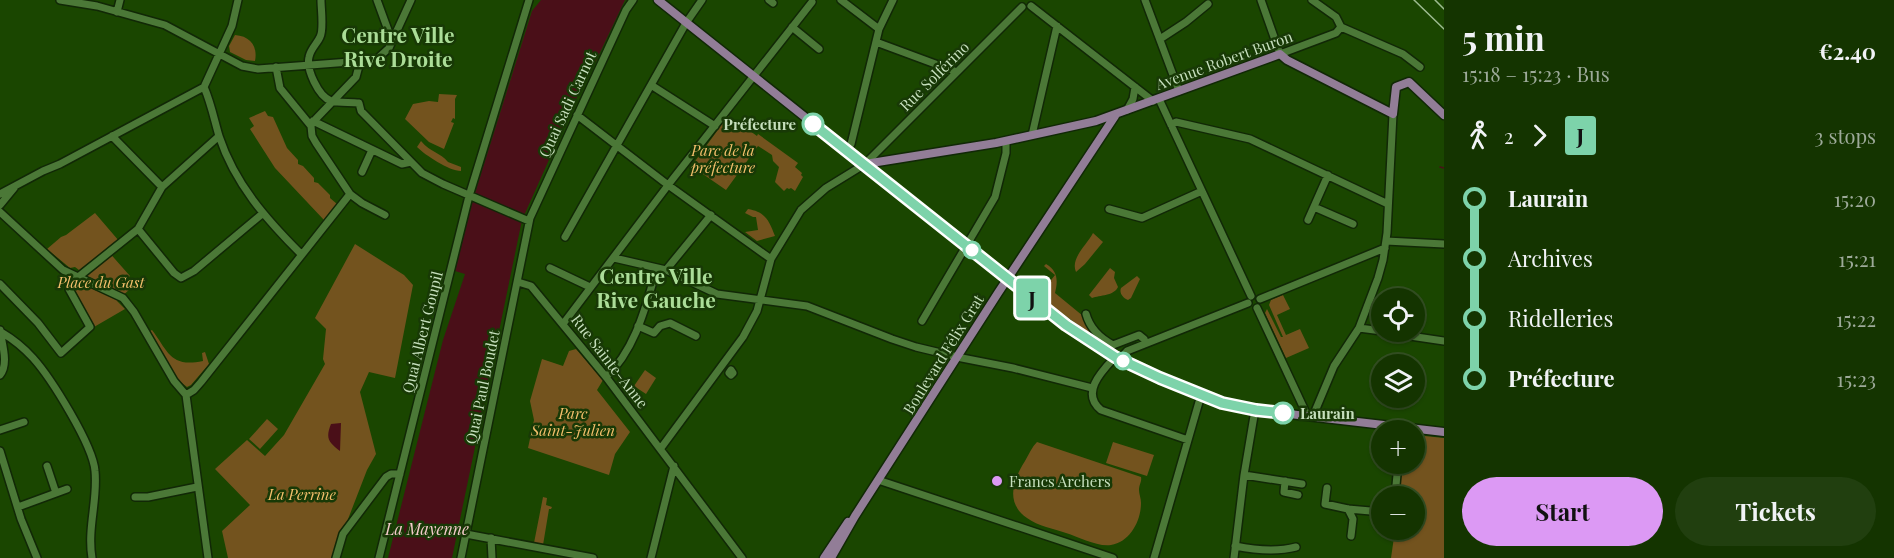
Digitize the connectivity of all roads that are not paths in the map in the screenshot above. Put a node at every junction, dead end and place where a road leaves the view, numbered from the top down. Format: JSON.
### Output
{"nodes":[{"id":1,"x":60,"y":0,"type":"edge"},
{"id":2,"x":120,"y":0,"type":"edge"},
{"id":3,"x":237,"y":0,"type":"edge"},
{"id":4,"x":321,"y":0,"type":"edge"},
{"id":5,"x":377,"y":0,"type":"edge"},
{"id":6,"x":633,"y":0,"type":"edge"},
{"id":7,"x":658,"y":0,"type":"edge"},
{"id":8,"x":702,"y":0,"type":"edge"},
{"id":9,"x":821,"y":0,"type":"edge"},
{"id":10,"x":841,"y":0,"type":"edge"},
{"id":11,"x":893,"y":0,"type":"edge"},
{"id":12,"x":1145,"y":0,"type":"edge"},
{"id":13,"x":1261,"y":0,"type":"edge"},
{"id":14,"x":1312,"y":0,"type":"edge"},
{"id":15,"x":410,"y":1,"type":"edge"},
{"id":16,"x":530,"y":1,"type":"edge"},
{"id":17,"x":812,"y":1,"type":"edge"},
{"id":18,"x":1022,"y":3,"type":"edge"},
{"id":19,"x":1032,"y":3,"type":"edge"},
{"id":20,"x":1208,"y":4,"type":"dead end"},
{"id":21,"x":117,"y":12,"type":"junction"},
{"id":22,"x":686,"y":23,"type":"junction"},
{"id":23,"x":1057,"y":26,"type":"junction"},
{"id":24,"x":792,"y":27,"type":"junction"},
{"id":25,"x":1341,"y":27,"type":"junction"},
{"id":26,"x":879,"y":29,"type":"junction"},
{"id":27,"x":1160,"y":39,"type":"junction"},
{"id":28,"x":392,"y":41,"type":"junction"},
{"id":29,"x":876,"y":42,"type":"junction"},
{"id":30,"x":819,"y":49,"type":"dead end"},
{"id":31,"x":218,"y":53,"type":"junction"},
{"id":32,"x":1280,"y":54,"type":"junction"},
{"id":33,"x":360,"y":62,"type":"junction"},
{"id":34,"x":308,"y":64,"type":"junction"},
{"id":35,"x":276,"y":67,"type":"junction"},
{"id":36,"x":1420,"y":67,"type":"dead end"},
{"id":37,"x":957,"y":72,"type":"junction"},
{"id":38,"x":754,"y":77,"type":"junction"},
{"id":39,"x":651,"y":85,"type":"junction"},
{"id":40,"x":204,"y":87,"type":"junction"},
{"id":41,"x":1135,"y":87,"type":"junction"},
{"id":42,"x":1179,"y":91,"type":"junction"},
{"id":43,"x":1156,"y":100,"type":"junction"},
{"id":44,"x":332,"y":101,"type":"junction"},
{"id":45,"x":1126,"y":111,"type":"junction"},
{"id":46,"x":1394,"y":114,"type":"junction"},
{"id":47,"x":577,"y":115,"type":"junction"},
{"id":48,"x":1444,"y":115,"type":"edge"},
{"id":49,"x":1115,"y":116,"type":"junction"},
{"id":50,"x":1096,"y":121,"type":"junction"},
{"id":51,"x":312,"y":124,"type":"junction"},
{"id":52,"x":1171,"y":125,"type":"junction"},
{"id":53,"x":715,"y":126,"type":"junction"},
{"id":54,"x":1032,"y":135,"type":"junction"},
{"id":55,"x":112,"y":136,"type":"junction"},
{"id":56,"x":219,"y":136,"type":"junction"},
{"id":57,"x":1006,"y":141,"type":"junction"},
{"id":58,"x":617,"y":144,"type":"junction"},
{"id":59,"x":372,"y":150,"type":"junction"},
{"id":60,"x":846,"y":150,"type":"junction"},
{"id":61,"x":1092,"y":150,"type":"junction"},
{"id":62,"x":411,"y":162,"type":"junction"},
{"id":63,"x":865,"y":164,"type":"junction"},
{"id":64,"x":362,"y":172,"type":"dead end"},
{"id":65,"x":1328,"y":175,"type":"junction"},
{"id":66,"x":668,"y":185,"type":"junction"},
{"id":67,"x":16,"y":186,"type":"junction"},
{"id":68,"x":162,"y":187,"type":"junction"},
{"id":69,"x":1202,"y":190,"type":"junction"},
{"id":70,"x":0,"y":194,"type":"edge"},
{"id":71,"x":350,"y":194,"type":"junction"},
{"id":72,"x":469,"y":196,"type":"junction"},
{"id":73,"x":1388,"y":204,"type":"junction"},
{"id":74,"x":0,"y":205,"type":"edge"},
{"id":75,"x":1314,"y":207,"type":"junction"},
{"id":76,"x":1109,"y":209,"type":"dead end"},
{"id":77,"x":0,"y":212,"type":"edge"},
{"id":78,"x":262,"y":214,"type":"junction"},
{"id":79,"x":385,"y":214,"type":"dead end"},
{"id":80,"x":711,"y":215,"type":"junction"},
{"id":81,"x":1308,"y":220,"type":"dead end"},
{"id":82,"x":529,"y":221,"type":"junction"},
{"id":83,"x":1353,"y":224,"type":"dead end"},
{"id":84,"x":138,"y":229,"type":"junction"},
{"id":85,"x":565,"y":237,"type":"dead end"},
{"id":86,"x":966,"y":244,"type":"junction"},
{"id":87,"x":1386,"y":244,"type":"junction"},
{"id":88,"x":1444,"y":244,"type":"edge"},
{"id":89,"x":301,"y":254,"type":"junction"},
{"id":90,"x":614,"y":258,"type":"junction"},
{"id":91,"x":771,"y":259,"type":"junction"},
{"id":92,"x":550,"y":268,"type":"dead end"},
{"id":93,"x":657,"y":268,"type":"junction"},
{"id":94,"x":666,"y":270,"type":"junction"},
{"id":95,"x":74,"y":276,"type":"junction"},
{"id":96,"x":1008,"y":279,"type":"junction"},
{"id":97,"x":518,"y":282,"type":"junction"},
{"id":98,"x":0,"y":284,"type":"edge"},
{"id":99,"x":590,"y":287,"type":"junction"},
{"id":100,"x":1249,"y":299,"type":"junction"},
{"id":101,"x":1260,"y":299,"type":"junction"},
{"id":102,"x":760,"y":300,"type":"junction"},
{"id":103,"x":1257,"y":308,"type":"junction"},
{"id":104,"x":1086,"y":314,"type":"dead end"},
{"id":105,"x":921,"y":321,"type":"dead end"},
{"id":106,"x":563,"y":324,"type":"junction"},
{"id":107,"x":638,"y":326,"type":"junction"},
{"id":108,"x":1359,"y":327,"type":"junction"},
{"id":109,"x":1371,"y":329,"type":"edge"},
{"id":110,"x":0,"y":331,"type":"edge"},
{"id":111,"x":696,"y":336,"type":"dead end"},
{"id":112,"x":1425,"y":338,"type":"edge"},
{"id":113,"x":1143,"y":339,"type":"dead end"},
{"id":114,"x":1444,"y":341,"type":"edge"},
{"id":115,"x":958,"y":357,"type":"junction"},
{"id":116,"x":1117,"y":358,"type":"junction"},
{"id":117,"x":722,"y":366,"type":"junction"},
{"id":118,"x":729,"y":371,"type":"dead end"},
{"id":119,"x":0,"y":375,"type":"edge"},
{"id":120,"x":606,"y":377,"type":"junction"},
{"id":121,"x":1092,"y":388,"type":"junction"},
{"id":122,"x":186,"y":395,"type":"junction"},
{"id":123,"x":1201,"y":395,"type":"junction"},
{"id":124,"x":1317,"y":406,"type":"junction"},
{"id":125,"x":1256,"y":410,"type":"junction"},
{"id":126,"x":1307,"y":413,"type":"junction"},
{"id":127,"x":24,"y":422,"type":"dead end"},
{"id":128,"x":1371,"y":424,"type":"edge"},
{"id":129,"x":0,"y":430,"type":"edge"},
{"id":130,"x":1425,"y":430,"type":"edge"},
{"id":131,"x":1444,"y":432,"type":"edge"},
{"id":132,"x":1188,"y":440,"type":"junction"},
{"id":133,"x":661,"y":448,"type":"junction"},
{"id":134,"x":0,"y":450,"type":"edge"},
{"id":135,"x":47,"y":466,"type":"dead end"},
{"id":136,"x":674,"y":466,"type":"junction"},
{"id":137,"x":400,"y":474,"type":"junction"},
{"id":138,"x":1244,"y":475,"type":"junction"},
{"id":139,"x":878,"y":480,"type":"junction"},
{"id":140,"x":1285,"y":481,"type":"junction"},
{"id":141,"x":1302,"y":484,"type":"dead end"},
{"id":142,"x":197,"y":487,"type":"junction"},
{"id":143,"x":67,"y":489,"type":"dead end"},
{"id":144,"x":1328,"y":489,"type":"dead end"},
{"id":145,"x":56,"y":493,"type":"junction"},
{"id":146,"x":1298,"y":495,"type":"dead end"},
{"id":147,"x":135,"y":497,"type":"dead end"},
{"id":148,"x":18,"y":507,"type":"junction"},
{"id":149,"x":1348,"y":509,"type":"junction"},
{"id":150,"x":1371,"y":511,"type":"edge"},
{"id":151,"x":855,"y":516,"type":"junction"},
{"id":152,"x":466,"y":534,"type":"junction"},
{"id":153,"x":1351,"y":537,"type":"dead end"},
{"id":154,"x":491,"y":538,"type":"junction"},
{"id":155,"x":1235,"y":546,"type":"junction"},
{"id":156,"x":1296,"y":547,"type":"dead end"},
{"id":157,"x":37,"y":558,"type":"edge"},
{"id":158,"x":92,"y":558,"type":"edge"},
{"id":159,"x":208,"y":558,"type":"edge"},
{"id":160,"x":336,"y":558,"type":"edge"},
{"id":161,"x":379,"y":558,"type":"edge"},
{"id":162,"x":461,"y":558,"type":"edge"},
{"id":163,"x":492,"y":558,"type":"edge"},
{"id":164,"x":593,"y":558,"type":"edge"},
{"id":165,"x":651,"y":558,"type":"edge"},
{"id":166,"x":742,"y":558,"type":"edge"},
{"id":167,"x":824,"y":558,"type":"edge"},
{"id":168,"x":831,"y":558,"type":"edge"},
{"id":169,"x":1113,"y":558,"type":"edge"},
{"id":170,"x":1154,"y":558,"type":"edge"},
{"id":171,"x":1234,"y":558,"type":"edge"}],
"edges":[{"from":1,"to":21,"type":"street"},
{"from":2,"to":21,"type":"street"},
{"from":3,"to":31,"type":"street"},
{"from":4,"to":34,"type":"street"},
{"from":5,"to":28,"type":"street"},
{"from":6,"to":47,"type":"street","name":"Quai Sadi Carnot"},
{"from":7,"to":22,"type":"main road"},
{"from":8,"to":22,"type":"street"},
{"from":9,"to":17,"type":"street"},
{"from":10,"to":26,"type":"street"},
{"from":11,"to":26,"type":"street"},
{"from":12,"to":27,"type":"street"},
{"from":13,"to":32,"type":"street"},
{"from":14,"to":25,"type":"street"},
{"from":15,"to":28,"type":"street"},
{"from":16,"to":72,"type":"street","name":"Quai Albert Goupil"},
{"from":17,"to":24,"type":"street"},
{"from":18,"to":19,"type":"street"},
{"from":18,"to":37,"type":"street","name":"Rue Solférino"},
{"from":19,"to":23,"type":"street"},
{"from":20,"to":27,"type":"street"},
{"from":21,"to":31,"type":"street"},
{"from":22,"to":38,"type":"main road"},
{"from":22,"to":39,"type":"street"},
{"from":23,"to":41,"type":"street"},
{"from":23,"to":54,"type":"street"},
{"from":24,"to":30,"type":"street"},
{"from":24,"to":38,"type":"street"},
{"from":25,"to":32,"type":"street","name":"Avenue Robert Buron"},
{"from":25,"to":36,"type":"street"},
{"from":26,"to":29,"type":"street"},
{"from":27,"to":42,"type":"street"},
{"from":28,"to":33,"type":"street"},
{"from":29,"to":37,"type":"street"},
{"from":29,"to":60,"type":"street"},
{"from":31,"to":35,"type":"street"},
{"from":31,"to":40,"type":"street"},
{"from":32,"to":42,"type":"main road","name":"Avenue Robert Buron"},
{"from":32,"to":46,"type":"main road"},
{"from":33,"to":34,"type":"street"},
{"from":33,"to":44,"type":"street"},
{"from":34,"to":35,"type":"street"},
{"from":34,"to":44,"type":"street"},
{"from":35,"to":51,"type":"street"},
{"from":37,"to":63,"type":"street","name":"Rue Solférino"},
{"from":38,"to":53,"type":"street"},
{"from":38,"to":60,"type":"main road"},
{"from":39,"to":53,"type":"street"},
{"from":39,"to":58,"type":"street"},
{"from":40,"to":55,"type":"street"},
{"from":40,"to":56,"type":"street"},
{"from":41,"to":43,"type":"street"},
{"from":41,"to":45,"type":"street"},
{"from":42,"to":43,"type":"main road","name":"Avenue Robert Buron"},
{"from":43,"to":45,"type":"main road","name":"Avenue Robert Buron"},
{"from":43,"to":52,"type":"street"},
{"from":44,"to":51,"type":"street"},
{"from":44,"to":62,"type":"street"},
{"from":45,"to":49,"type":"main road","name":"Avenue Robert Buron"},
{"from":46,"to":48,"type":"main road"},
{"from":46,"to":73,"type":"street"},
{"from":47,"to":58,"type":"street"},
{"from":47,"to":82,"type":"street","name":"Quai Sadi Carnot"},
{"from":49,"to":50,"type":"main road","name":"Avenue Robert Buron"},
{"from":49,"to":61,"type":"main road","name":"Boulevard Félix Grat"},
{"from":50,"to":54,"type":"main road","name":"Avenue Robert Buron"},
{"from":50,"to":61,"type":"main road"},
{"from":51,"to":59,"type":"street"},
{"from":51,"to":71,"type":"street"},
{"from":52,"to":65,"type":"street"},
{"from":52,"to":69,"type":"street"},
{"from":53,"to":66,"type":"street"},
{"from":54,"to":57,"type":"main road","name":"Avenue Robert Buron"},
{"from":55,"to":67,"type":"street"},
{"from":55,"to":68,"type":"street"},
{"from":56,"to":68,"type":"street"},
{"from":56,"to":78,"type":"street"},
{"from":57,"to":63,"type":"main road","name":"Avenue Robert Buron"},
{"from":57,"to":86,"type":"street"},
{"from":58,"to":66,"type":"street"},
{"from":58,"to":85,"type":"street"},
{"from":59,"to":62,"type":"street"},
{"from":59,"to":64,"type":"street"},
{"from":60,"to":63,"type":"main road"},
{"from":61,"to":96,"type":"main road","name":"Boulevard Félix Grat"},
{"from":62,"to":72,"type":"street"},
{"from":63,"to":86,"type":"main road"},
{"from":63,"to":91,"type":"street","name":"Rue Solférino"},
{"from":65,"to":73,"type":"street"},
{"from":65,"to":75,"type":"street"},
{"from":66,"to":80,"type":"street"},
{"from":66,"to":90,"type":"street"},
{"from":67,"to":70,"type":"street"},
{"from":67,"to":74,"type":"street"},
{"from":68,"to":84,"type":"street"},
{"from":69,"to":76,"type":"street"},
{"from":69,"to":100,"type":"street"},
{"from":71,"to":79,"type":"street"},
{"from":71,"to":89,"type":"street"},
{"from":72,"to":82,"type":"street"},
{"from":72,"to":137,"type":"street","name":"Quai Albert Goupil"},
{"from":73,"to":87,"type":"street"},
{"from":75,"to":81,"type":"street"},
{"from":75,"to":83,"type":"street"},
{"from":77,"to":95,"type":"street"},
{"from":78,"to":84,"type":"street"},
{"from":78,"to":89,"type":"street"},
{"from":80,"to":91,"type":"street"},
{"from":80,"to":94,"type":"street"},
{"from":82,"to":97,"type":"street","name":"Quai Paul Boudet"},
{"from":84,"to":95,"type":"street"},
{"from":86,"to":96,"type":"main road"},
{"from":86,"to":105,"type":"street"},
{"from":87,"to":88,"type":"street"},
{"from":87,"to":101,"type":"street"},
{"from":87,"to":108,"type":"street"},
{"from":89,"to":122,"type":"street"},
{"from":90,"to":93,"type":"street"},
{"from":90,"to":99,"type":"street"},
{"from":91,"to":102,"type":"street","name":"Rue Solférino"},
{"from":92,"to":99,"type":"street"},
{"from":93,"to":94,"type":"street"},
{"from":93,"to":107,"type":"street"},
{"from":94,"to":102,"type":"street"},
{"from":95,"to":98,"type":"street"},
{"from":95,"to":122,"type":"street"},
{"from":96,"to":115,"type":"main road","name":"Boulevard Félix Grat"},
{"from":96,"to":116,"type":"main road"},
{"from":97,"to":106,"type":"street","name":"Rue Sainte-Anne"},
{"from":97,"to":152,"type":"street","name":"Quai Paul Boudet"},
{"from":99,"to":106,"type":"street"},
{"from":100,"to":101,"type":"street"},
{"from":100,"to":103,"type":"street"},
{"from":100,"to":116,"type":"street"},
{"from":101,"to":103,"type":"street"},
{"from":102,"to":115,"type":"street"},
{"from":102,"to":117,"type":"street","name":"Rue Solférino"},
{"from":103,"to":126,"type":"street"},
{"from":104,"to":113,"type":"street"},
{"from":106,"to":120,"type":"street","name":"Rue Sainte-Anne"},
{"from":107,"to":111,"type":"street"},
{"from":107,"to":120,"type":"street"},
{"from":108,"to":109,"type":"street"},
{"from":108,"to":124,"type":"street"},
{"from":110,"to":119,"type":"street"},
{"from":110,"to":158,"type":"street"},
{"from":112,"to":114,"type":"street"},
{"from":115,"to":121,"type":"street"},
{"from":115,"to":139,"type":"main road","name":"Boulevard Félix Grat"},
{"from":116,"to":121,"type":"street"},
{"from":116,"to":123,"type":"main road"},
{"from":117,"to":118,"type":"street"},
{"from":117,"to":133,"type":"street","name":"Rue Solférino"},
{"from":120,"to":133,"type":"street","name":"Rue Sainte-Anne"},
{"from":121,"to":132,"type":"street"},
{"from":122,"to":142,"type":"street"},
{"from":123,"to":125,"type":"main road"},
{"from":123,"to":132,"type":"street"},
{"from":124,"to":126,"type":"street"},
{"from":124,"to":126,"type":"street"},
{"from":125,"to":126,"type":"main road"},
{"from":125,"to":138,"type":"street"},
{"from":126,"to":128,"type":"main road"},
{"from":127,"to":129,"type":"street"},
{"from":130,"to":131,"type":"main road"},
{"from":132,"to":170,"type":"street"},
{"from":133,"to":136,"type":"street","name":"Rue Sainte-Anne"},
{"from":134,"to":148,"type":"street"},
{"from":135,"to":145,"type":"street"},
{"from":136,"to":165,"type":"street"},
{"from":136,"to":166,"type":"street","name":"Rue Sainte-Anne"},
{"from":137,"to":160,"type":"street"},
{"from":137,"to":161,"type":"street","name":"Quai Albert Goupil"},
{"from":138,"to":140,"type":"street"},
{"from":138,"to":155,"type":"street"},
{"from":139,"to":151,"type":"main road","name":"Boulevard Félix Grat"},
{"from":139,"to":169,"type":"street"},
{"from":140,"to":141,"type":"street"},
{"from":140,"to":146,"type":"street"},
{"from":142,"to":147,"type":"street"},
{"from":142,"to":159,"type":"street"},
{"from":143,"to":145,"type":"street"},
{"from":144,"to":149,"type":"street"},
{"from":145,"to":148,"type":"street"},
{"from":148,"to":157,"type":"street"},
{"from":149,"to":150,"type":"street"},
{"from":149,"to":153,"type":"street"},
{"from":151,"to":167,"type":"main road","name":"Boulevard Félix Grat"},
{"from":151,"to":168,"type":"main road","name":"Boulevard Félix Grat"},
{"from":152,"to":154,"type":"street"},
{"from":152,"to":162,"type":"street","name":"Quai Paul Boudet"},
{"from":154,"to":163,"type":"street"},
{"from":154,"to":164,"type":"street"},
{"from":155,"to":156,"type":"street"},
{"from":155,"to":171,"type":"street"}]}
